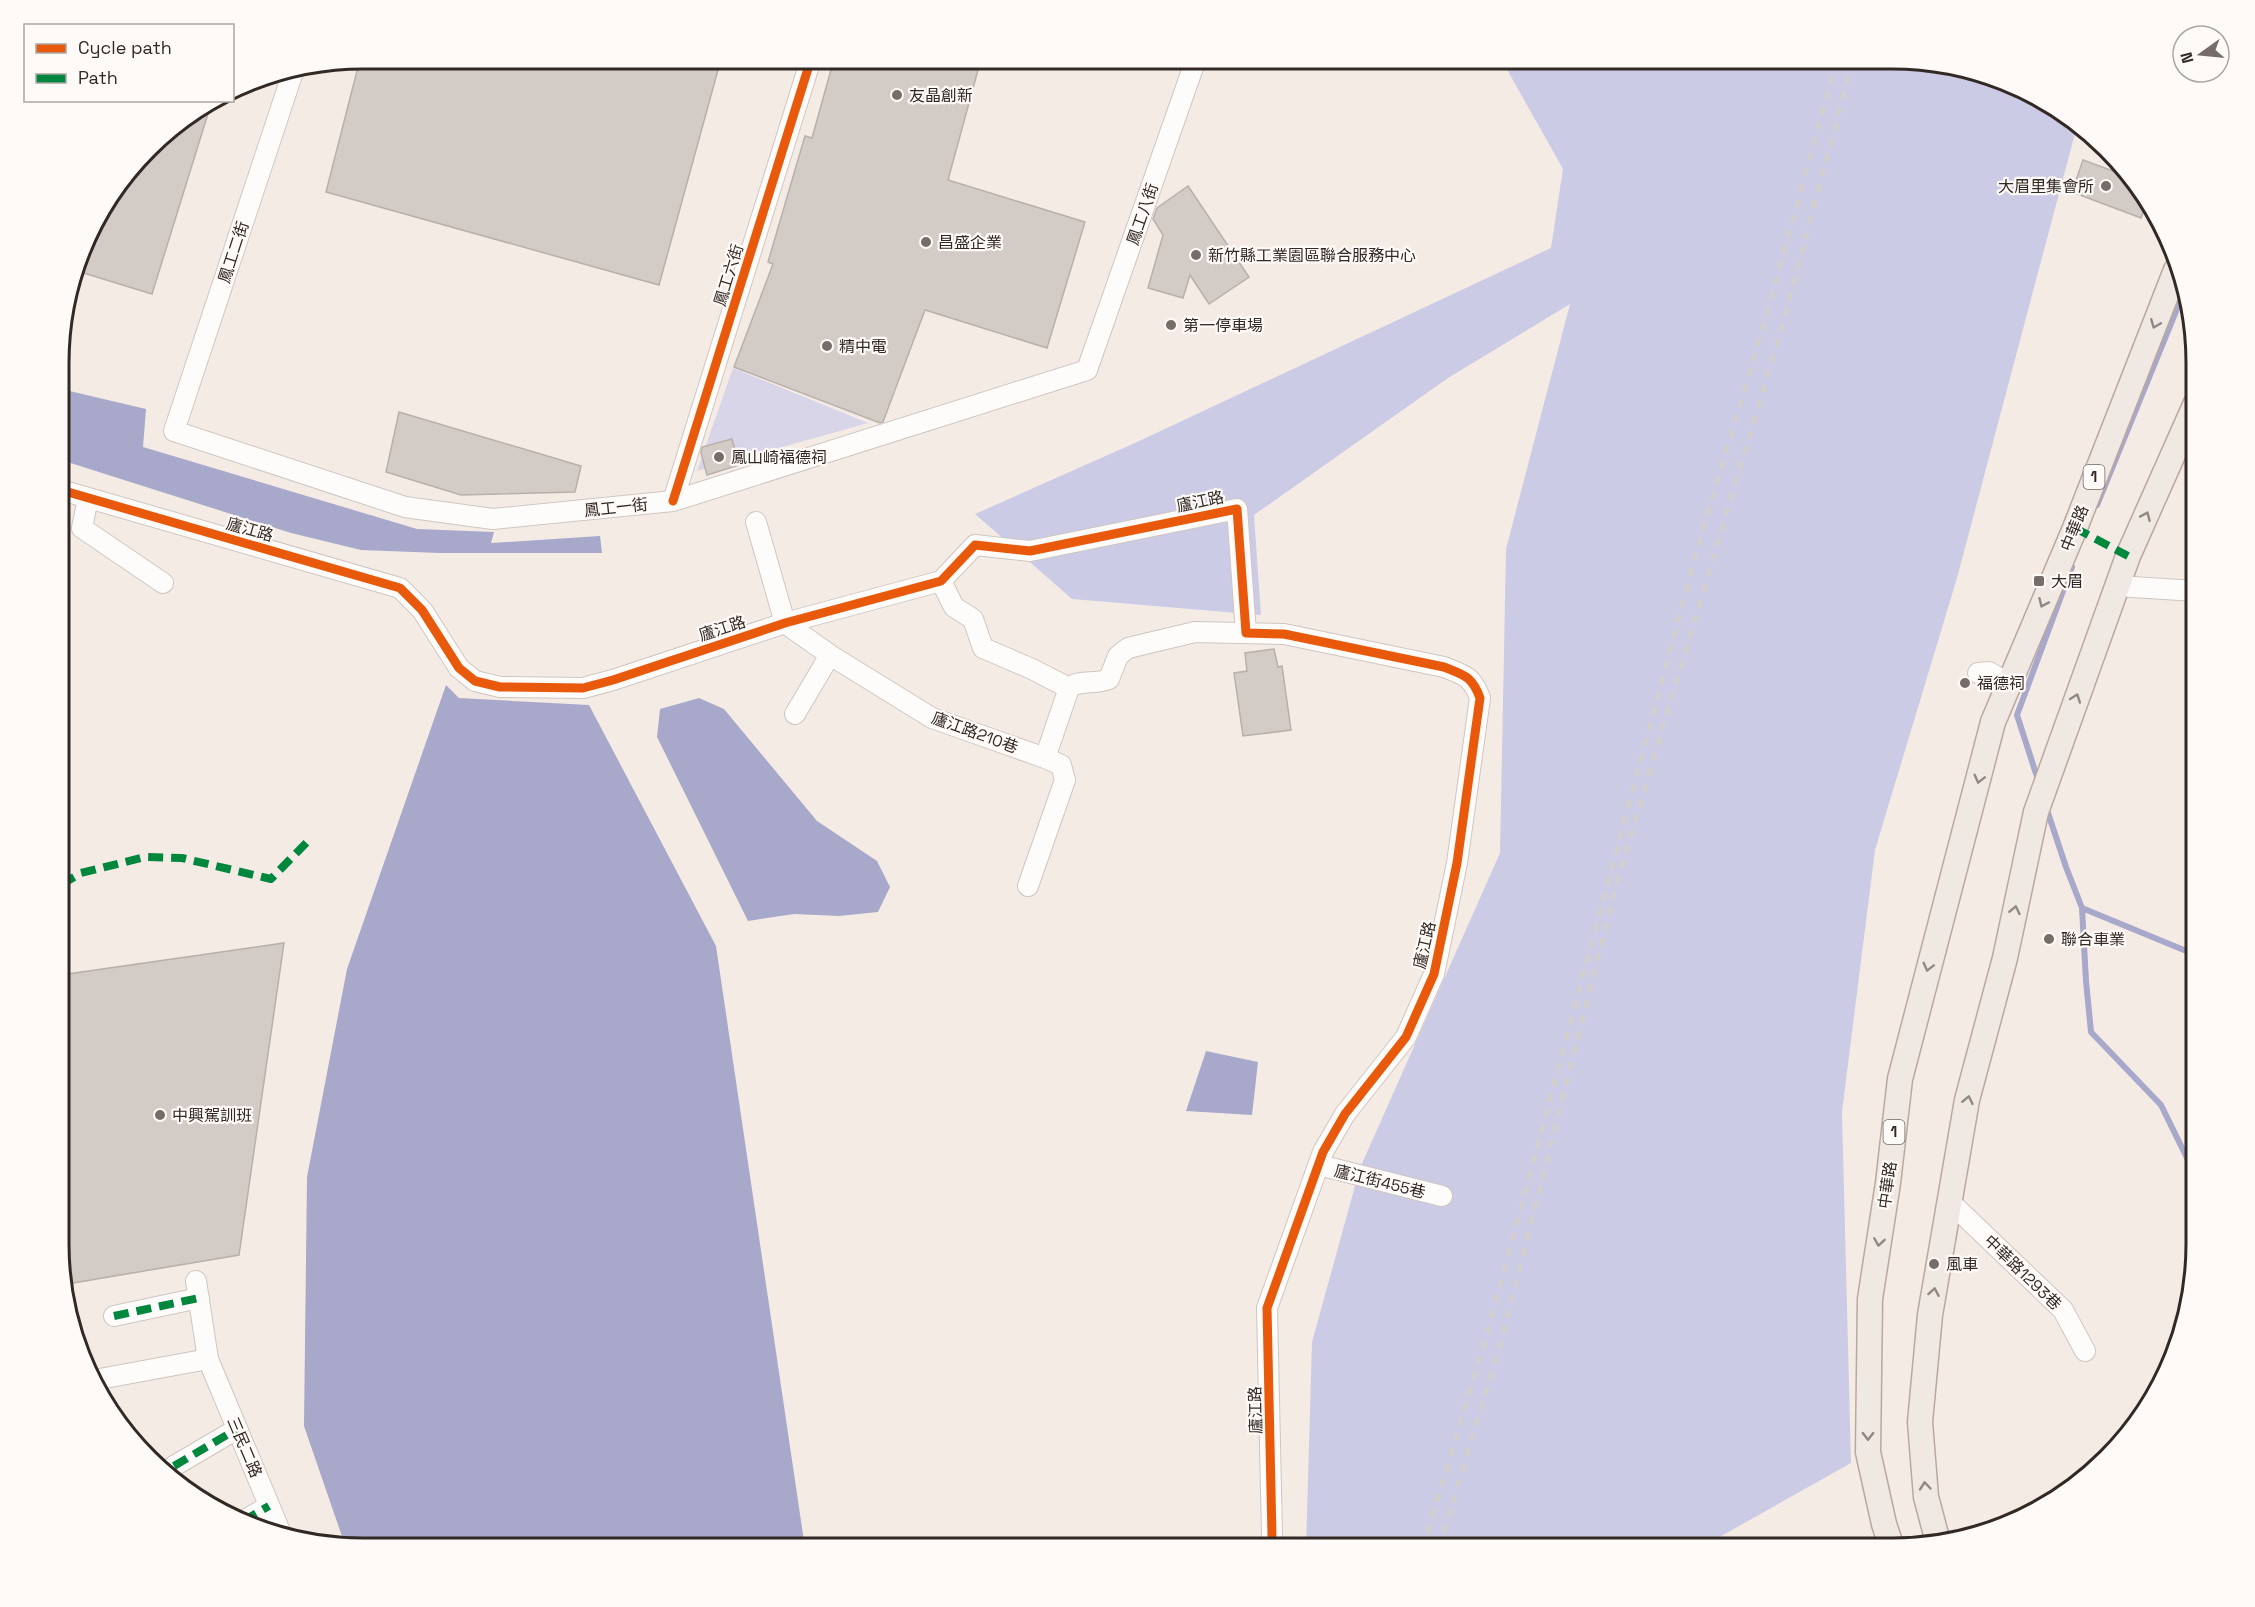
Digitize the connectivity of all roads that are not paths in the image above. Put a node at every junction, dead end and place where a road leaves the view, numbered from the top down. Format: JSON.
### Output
{"nodes":[{"id":1,"x":808,"y":69,"type":"edge"},
{"id":2,"x":1192,"y":69,"type":"edge"},
{"id":3,"x":290,"y":78,"type":"edge"},
{"id":4,"x":2173,"y":277,"type":"edge"},
{"id":5,"x":1087,"y":370,"type":"joint"},
{"id":6,"x":2186,"y":426,"type":"edge"},
{"id":7,"x":174,"y":431,"type":"joint"},
{"id":8,"x":69,"y":492,"type":"edge"},
{"id":9,"x":88,"y":498,"type":"junction"},
{"id":10,"x":673,"y":501,"type":"junction"},
{"id":11,"x":756,"y":522,"type":"dead end"},
{"id":12,"x":941,"y":580,"type":"junction"},
{"id":13,"x":163,"y":584,"type":"dead end"},
{"id":14,"x":2117,"y":586,"type":"junction"},
{"id":15,"x":2186,"y":590,"type":"edge"},
{"id":16,"x":785,"y":623,"type":"junction"},
{"id":17,"x":1246,"y":633,"type":"junction"},
{"id":18,"x":830,"y":655,"type":"junction"},
{"id":19,"x":1069,"y":688,"type":"junction"},
{"id":20,"x":795,"y":714,"type":"dead end"},
{"id":21,"x":1045,"y":758,"type":"junction"},
{"id":22,"x":1028,"y":886,"type":"dead end"},
{"id":23,"x":1319,"y":1165,"type":"junction"},
{"id":24,"x":1442,"y":1196,"type":"dead end"},
{"id":25,"x":1950,"y":1202,"type":"junction"},
{"id":26,"x":114,"y":1316,"type":"dead end"},
{"id":27,"x":2085,"y":1351,"type":"dead end"},
{"id":28,"x":208,"y":1359,"type":"junction"},
{"id":29,"x":101,"y":1379,"type":"edge"},
{"id":30,"x":237,"y":1429,"type":"junction"},
{"id":31,"x":174,"y":1466,"type":"dead end"},
{"id":32,"x":269,"y":1506,"type":"junction"},
{"id":33,"x":251,"y":1516,"type":"edge"},
{"id":34,"x":277,"y":1525,"type":"edge"},
{"id":35,"x":1936,"y":1534,"type":"edge"},
{"id":36,"x":1272,"y":1538,"type":"edge"},
{"id":37,"x":1889,"y":1538,"type":"edge"}],
"edges":[{"from":1,"to":10,"type":"street","name":"鳳工六街"},
{"from":2,"to":5,"type":"street","name":"鳳工八街"},
{"from":3,"to":7,"type":"street","name":"鳳工二街"},
{"from":4,"to":37,"type":"main road","name":"中華路","number":"1","one_way":true},
{"from":5,"to":10,"type":"street","name":"鳳工一街"},
{"from":14,"to":6,"type":"main road","one_way":true},
{"from":7,"to":10,"type":"street","name":"鳳工一街"},
{"from":8,"to":9,"type":"street","name":"廬江路"},
{"from":9,"to":13,"type":"street"},
{"from":9,"to":16,"type":"street","name":"廬江路"},
{"from":11,"to":16,"type":"street"},
{"from":12,"to":16,"type":"street","name":"廬江路"},
{"from":12,"to":17,"type":"street","name":"廬江路"},
{"from":12,"to":19,"type":"street"},
{"from":14,"to":15,"type":"street"},
{"from":25,"to":14,"type":"main road","one_way":true},
{"from":16,"to":18,"type":"street","name":"廬江路210巷"},
{"from":17,"to":19,"type":"street"},
{"from":17,"to":23,"type":"street","name":"廬江路"},
{"from":18,"to":20,"type":"street"},
{"from":18,"to":21,"type":"street","name":"廬江路210巷"},
{"from":19,"to":21,"type":"street"},
{"from":21,"to":22,"type":"street"},
{"from":23,"to":24,"type":"street","name":"廬江街455巷"},
{"from":23,"to":36,"type":"street","name":"廬江路"},
{"from":25,"to":27,"type":"street","name":"中華路1293巷"},
{"from":35,"to":25,"type":"main road","one_way":true},
{"from":26,"to":28,"type":"street","name":"三民二路"},
{"from":28,"to":29,"type":"street"},
{"from":28,"to":30,"type":"street","name":"三民二路"},
{"from":30,"to":31,"type":"street"},
{"from":30,"to":32,"type":"street","name":"三民二路"},
{"from":32,"to":33,"type":"street"},
{"from":32,"to":34,"type":"street","name":"三民二路"}]}
